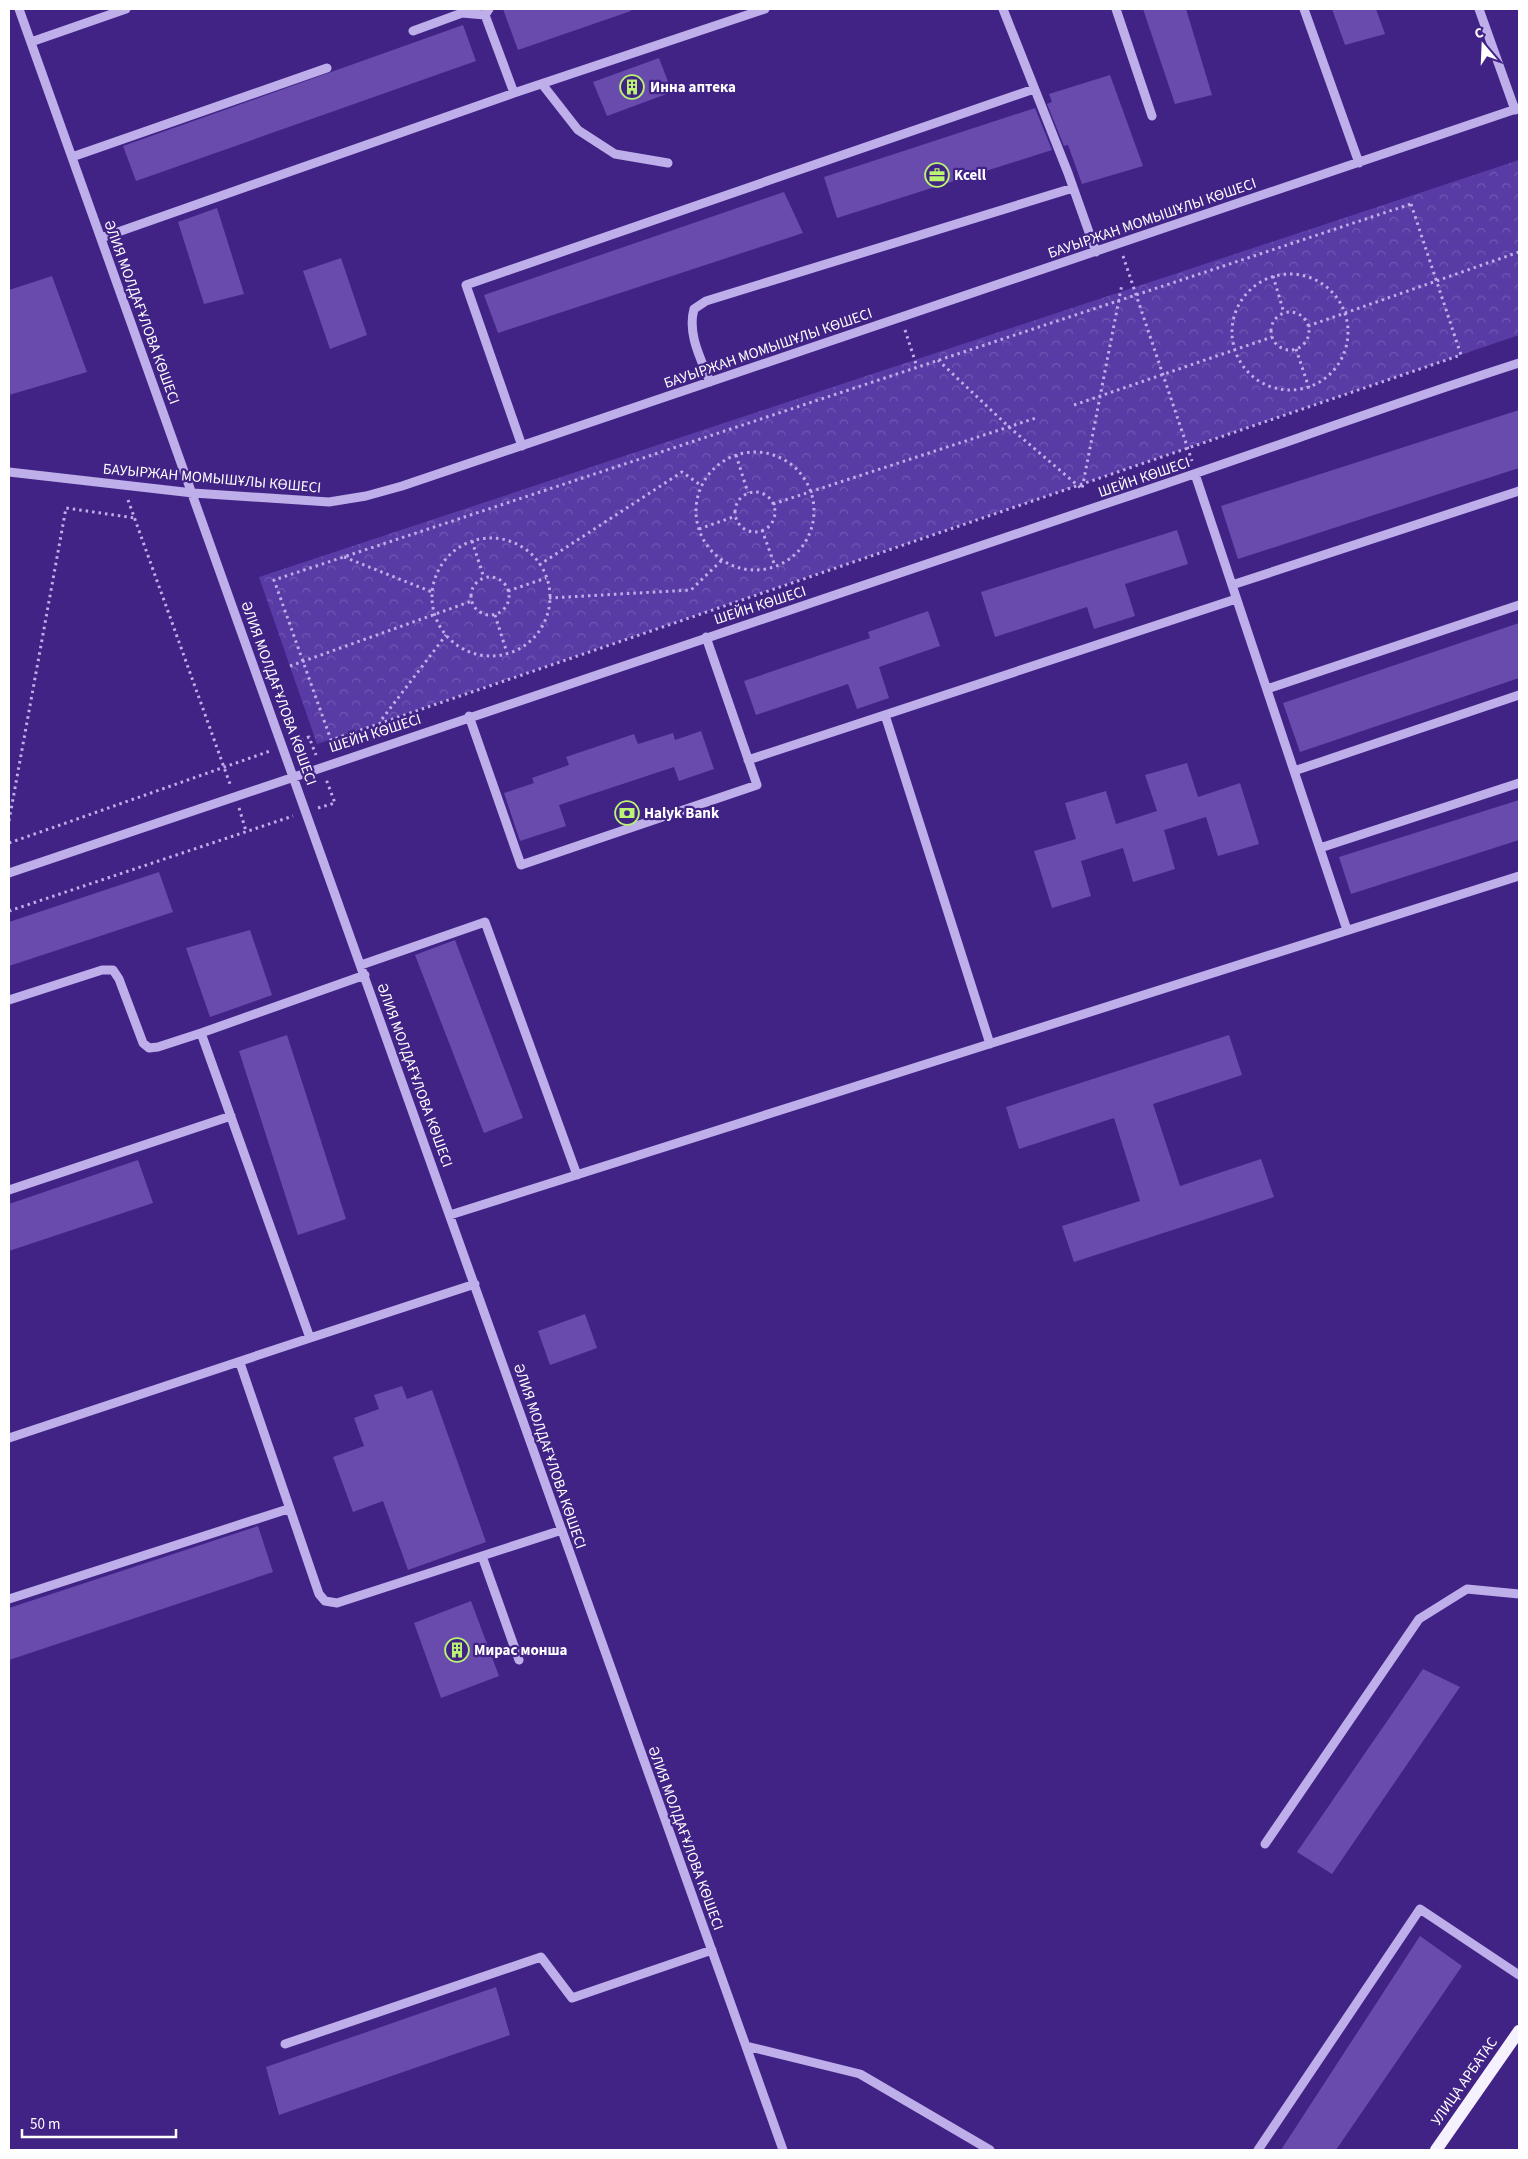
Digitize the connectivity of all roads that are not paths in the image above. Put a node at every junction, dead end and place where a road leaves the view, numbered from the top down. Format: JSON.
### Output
{"nodes":[{"id":1,"x":19,"y":9,"type":"edge"},
{"id":2,"x":126,"y":9,"type":"edge"},
{"id":3,"x":765,"y":9,"type":"edge"},
{"id":4,"x":1003,"y":9,"type":"edge"},
{"id":5,"x":1116,"y":9,"type":"edge"},
{"id":6,"x":1304,"y":9,"type":"edge"},
{"id":7,"x":1479,"y":9,"type":"edge"},
{"id":8,"x":487,"y":12,"type":"edge"},
{"id":9,"x":412,"y":30,"type":"dead end"},
{"id":10,"x":31,"y":42,"type":"junction"},
{"id":11,"x":327,"y":68,"type":"dead end"},
{"id":12,"x":542,"y":84,"type":"junction"},
{"id":13,"x":1034,"y":90,"type":"junction"},
{"id":14,"x":514,"y":93,"type":"junction"},
{"id":15,"x":1517,"y":109,"type":"edge"},
{"id":16,"x":1152,"y":116,"type":"dead end"},
{"id":17,"x":72,"y":157,"type":"junction"},
{"id":18,"x":668,"y":163,"type":"dead end"},
{"id":19,"x":1359,"y":163,"type":"junction"},
{"id":20,"x":1073,"y":188,"type":"junction"},
{"id":21,"x":101,"y":238,"type":"junction"},
{"id":22,"x":1096,"y":252,"type":"junction"},
{"id":23,"x":1519,"y":363,"type":"edge"},
{"id":24,"x":710,"y":382,"type":"junction"},
{"id":25,"x":522,"y":446,"type":"junction"},
{"id":26,"x":9,"y":472,"type":"edge"},
{"id":27,"x":1195,"y":474,"type":"junction"},
{"id":28,"x":1519,"y":492,"type":"edge"},
{"id":29,"x":193,"y":493,"type":"junction"},
{"id":30,"x":1232,"y":585,"type":"junction"},
{"id":31,"x":1236,"y":599,"type":"junction"},
{"id":32,"x":1519,"y":605,"type":"edge"},
{"id":33,"x":706,"y":637,"type":"junction"},
{"id":34,"x":1267,"y":689,"type":"junction"},
{"id":35,"x":1519,"y":695,"type":"edge"},
{"id":36,"x":885,"y":715,"type":"junction"},
{"id":37,"x":469,"y":716,"type":"junction"},
{"id":38,"x":748,"y":760,"type":"junction"},
{"id":39,"x":1294,"y":771,"type":"junction"},
{"id":40,"x":293,"y":774,"type":"junction"},
{"id":41,"x":1519,"y":783,"type":"edge"},
{"id":42,"x":1320,"y":848,"type":"junction"},
{"id":43,"x":9,"y":873,"type":"edge"},
{"id":44,"x":1519,"y":876,"type":"edge"},
{"id":45,"x":1347,"y":930,"type":"junction"},
{"id":46,"x":361,"y":965,"type":"junction"},
{"id":47,"x":365,"y":975,"type":"junction"},
{"id":48,"x":9,"y":1000,"type":"edge"},
{"id":49,"x":201,"y":1033,"type":"junction"},
{"id":50,"x":990,"y":1044,"type":"junction"},
{"id":51,"x":231,"y":1116,"type":"junction"},
{"id":52,"x":577,"y":1175,"type":"junction"},
{"id":53,"x":9,"y":1190,"type":"edge"},
{"id":54,"x":450,"y":1215,"type":"junction"},
{"id":55,"x":475,"y":1284,"type":"junction"},
{"id":56,"x":310,"y":1338,"type":"junction"},
{"id":57,"x":240,"y":1362,"type":"junction"},
{"id":58,"x":9,"y":1438,"type":"edge"},
{"id":59,"x":288,"y":1509,"type":"junction"},
{"id":60,"x":562,"y":1530,"type":"junction"},
{"id":61,"x":482,"y":1556,"type":"junction"},
{"id":62,"x":1519,"y":1594,"type":"edge"},
{"id":63,"x":9,"y":1599,"type":"edge"},
{"id":64,"x":519,"y":1660,"type":"dead end"},
{"id":65,"x":1265,"y":1844,"type":"dead end"},
{"id":66,"x":712,"y":1950,"type":"junction"},
{"id":67,"x":1519,"y":1975,"type":"edge"},
{"id":68,"x":1519,"y":2031,"type":"edge"},
{"id":69,"x":284,"y":2044,"type":"dead end"},
{"id":70,"x":746,"y":2046,"type":"junction"},
{"id":71,"x":783,"y":2150,"type":"edge"},
{"id":72,"x":990,"y":2150,"type":"edge"},
{"id":73,"x":1258,"y":2150,"type":"edge"},
{"id":74,"x":1436,"y":2150,"type":"edge"}],
"edges":[{"from":1,"to":10,"type":"street","name":"ӘЛИЯ МОЛДАҒҰЛОВА КӨШЕСІ"},
{"from":2,"to":10,"type":"street"},
{"from":3,"to":12,"type":"street"},
{"from":4,"to":13,"type":"street"},
{"from":5,"to":16,"type":"street"},
{"from":6,"to":19,"type":"street"},
{"from":7,"to":15,"type":"street"},
{"from":8,"to":9,"type":"street"},
{"from":8,"to":14,"type":"street"},
{"from":10,"to":17,"type":"street","name":"ӘЛИЯ МОЛДАҒҰЛОВА КӨШЕСІ"},
{"from":11,"to":17,"type":"street"},
{"from":12,"to":14,"type":"street"},
{"from":12,"to":18,"type":"street"},
{"from":13,"to":20,"type":"street"},
{"from":13,"to":25,"type":"street"},
{"from":14,"to":21,"type":"street"},
{"from":15,"to":19,"type":"street","name":"БАУЫРЖАН МОМЫШҰЛЫ КӨШЕСІ"},
{"from":17,"to":21,"type":"street","name":"ӘЛИЯ МОЛДАҒҰЛОВА КӨШЕСІ"},
{"from":19,"to":22,"type":"street","name":"БАУЫРЖАН МОМЫШҰЛЫ КӨШЕСІ"},
{"from":20,"to":22,"type":"street"},
{"from":20,"to":24,"type":"street"},
{"from":21,"to":29,"type":"street","name":"ӘЛИЯ МОЛДАҒҰЛОВА КӨШЕСІ"},
{"from":22,"to":24,"type":"street","name":"БАУЫРЖАН МОМЫШҰЛЫ КӨШЕСІ"},
{"from":23,"to":27,"type":"street","name":"ШЕЙН КӨШЕСІ"},
{"from":24,"to":25,"type":"street","name":"БАУЫРЖАН МОМЫШҰЛЫ КӨШЕСІ"},
{"from":25,"to":29,"type":"street","name":"БАУЫРЖАН МОМЫШҰЛЫ КӨШЕСІ"},
{"from":26,"to":29,"type":"street","name":"БАУЫРЖАН МОМЫШҰЛЫ КӨШЕСІ"},
{"from":27,"to":30,"type":"street"},
{"from":27,"to":33,"type":"street","name":"ШЕЙН КӨШЕСІ"},
{"from":28,"to":30,"type":"street"},
{"from":29,"to":40,"type":"street","name":"ӘЛИЯ МОЛДАҒҰЛОВА КӨШЕСІ"},
{"from":30,"to":31,"type":"street"},
{"from":31,"to":34,"type":"street"},
{"from":31,"to":36,"type":"street"},
{"from":32,"to":34,"type":"street"},
{"from":33,"to":37,"type":"street","name":"ШЕЙН КӨШЕСІ"},
{"from":33,"to":38,"type":"street"},
{"from":34,"to":39,"type":"street"},
{"from":35,"to":39,"type":"street"},
{"from":36,"to":38,"type":"street"},
{"from":36,"to":50,"type":"street"},
{"from":37,"to":38,"type":"street"},
{"from":37,"to":40,"type":"street","name":"ШЕЙН КӨШЕСІ"},
{"from":39,"to":42,"type":"street"},
{"from":40,"to":43,"type":"street","name":"ШЕЙН КӨШЕСІ"},
{"from":40,"to":46,"type":"street","name":"ӘЛИЯ МОЛДАҒҰЛОВА КӨШЕСІ"},
{"from":41,"to":42,"type":"street"},
{"from":42,"to":45,"type":"street"},
{"from":44,"to":45,"type":"street"},
{"from":45,"to":50,"type":"street"},
{"from":46,"to":47,"type":"street","name":"ӘЛИЯ МОЛДАҒҰЛОВА КӨШЕСІ"},
{"from":46,"to":52,"type":"street"},
{"from":47,"to":49,"type":"street"},
{"from":47,"to":54,"type":"street","name":"ӘЛИЯ МОЛДАҒҰЛОВА КӨШЕСІ"},
{"from":48,"to":49,"type":"street"},
{"from":49,"to":51,"type":"street"},
{"from":50,"to":52,"type":"street"},
{"from":51,"to":53,"type":"street"},
{"from":51,"to":56,"type":"street"},
{"from":52,"to":54,"type":"street"},
{"from":54,"to":55,"type":"street","name":"ӘЛИЯ МОЛДАҒҰЛОВА КӨШЕСІ"},
{"from":55,"to":56,"type":"street"},
{"from":55,"to":60,"type":"street","name":"ӘЛИЯ МОЛДАҒҰЛОВА КӨШЕСІ"},
{"from":56,"to":57,"type":"street"},
{"from":57,"to":58,"type":"street"},
{"from":57,"to":59,"type":"street"},
{"from":59,"to":61,"type":"street"},
{"from":59,"to":63,"type":"street"},
{"from":60,"to":61,"type":"street"},
{"from":60,"to":66,"type":"street","name":"ӘЛИЯ МОЛДАҒҰЛОВА КӨШЕСІ"},
{"from":61,"to":64,"type":"street"},
{"from":62,"to":65,"type":"street"},
{"from":66,"to":69,"type":"street"},
{"from":66,"to":70,"type":"street","name":"ӘЛИЯ МОЛДАҒҰЛОВА КӨШЕСІ"},
{"from":67,"to":73,"type":"street"},
{"from":68,"to":74,"type":"main road","name":"УЛИЦА АРБАТАС"},
{"from":70,"to":71,"type":"street","name":"ӘЛИЯ МОЛДАҒҰЛОВА КӨШЕСІ"},
{"from":70,"to":72,"type":"street"}]}
